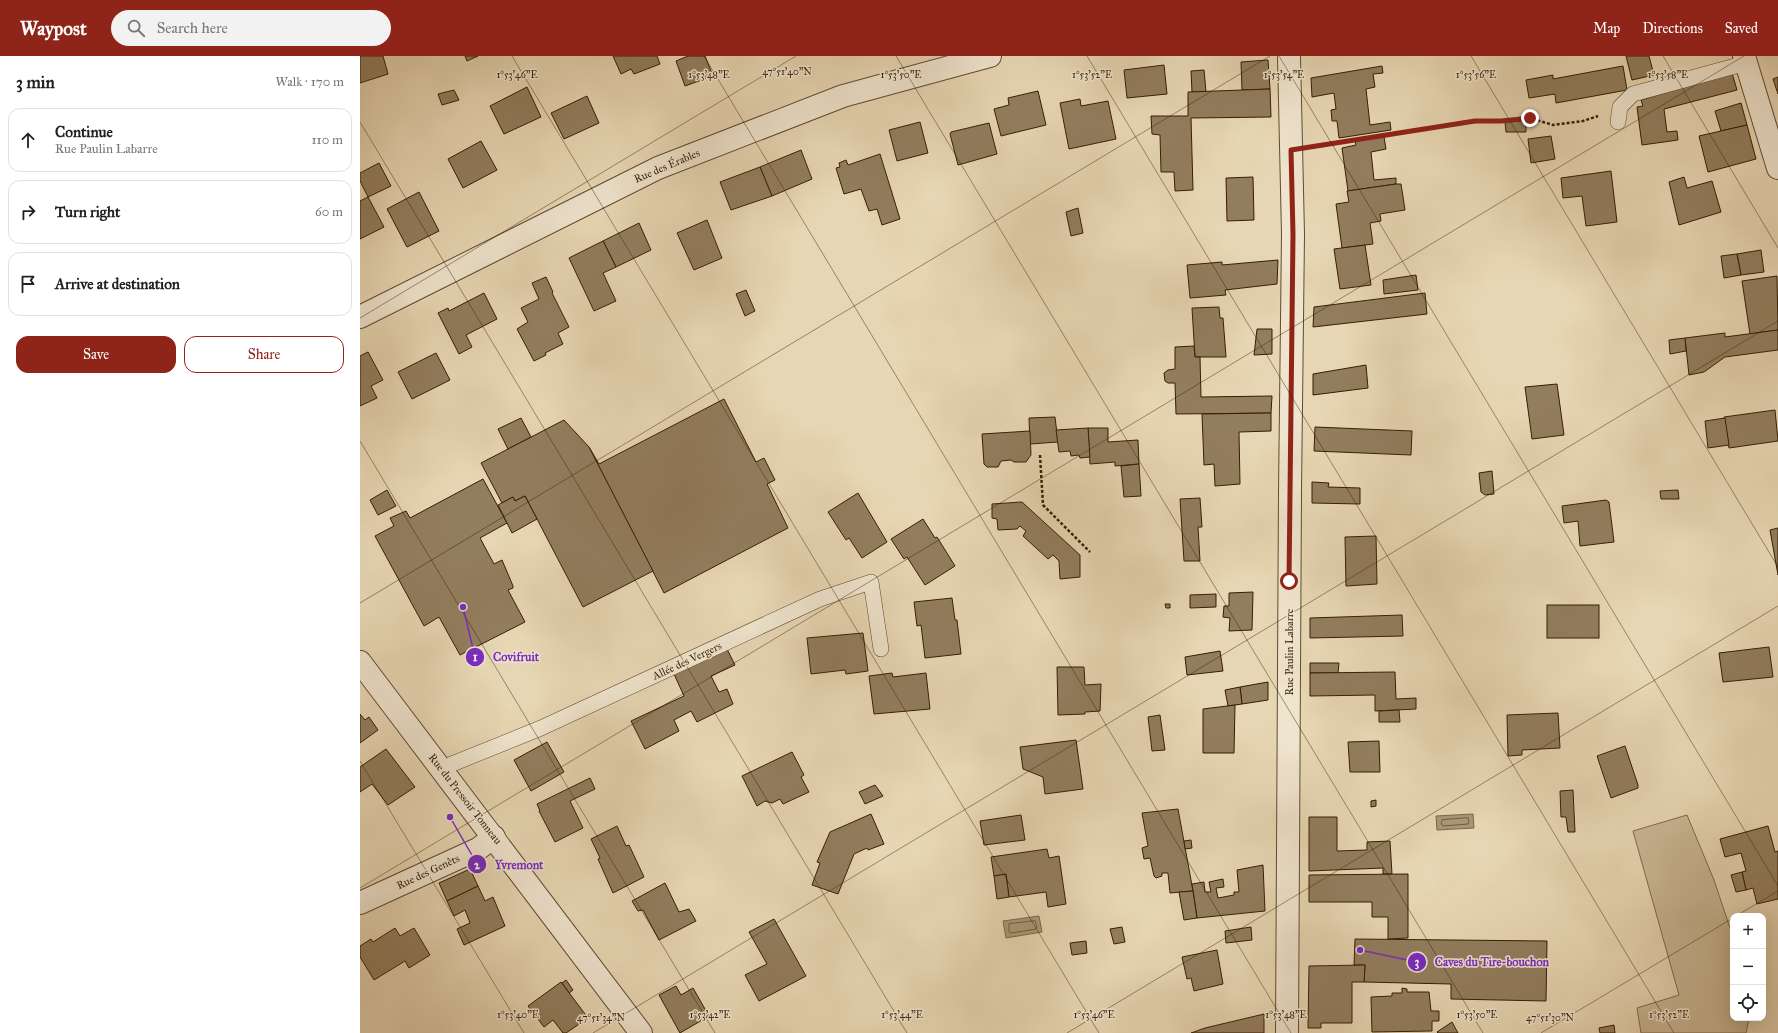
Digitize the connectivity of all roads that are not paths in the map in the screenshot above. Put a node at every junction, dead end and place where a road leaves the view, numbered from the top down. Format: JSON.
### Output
{"nodes":[{"id":1,"x":990,"y":56,"type":"edge"},
{"id":2,"x":1289,"y":56,"type":"edge"},
{"id":3,"x":1745,"y":59,"type":"edge"},
{"id":4,"x":1618,"y":122,"type":"dead end"},
{"id":5,"x":1778,"y":168,"type":"edge"},
{"id":6,"x":360,"y":317,"type":"edge"},
{"id":7,"x":881,"y":649,"type":"dead end"},
{"id":8,"x":360,"y":662,"type":"edge"},
{"id":9,"x":443,"y":771,"type":"junction"},
{"id":10,"x":494,"y":837,"type":"junction"},
{"id":11,"x":360,"y":904,"type":"edge"},
{"id":12,"x":641,"y":1033,"type":"edge"},
{"id":13,"x":1287,"y":1033,"type":"edge"}],
"edges":[{"from":1,"to":6,"type":"street","name":"Rue des Érables"},
{"from":2,"to":13,"type":"street","name":"Rue Paulin Labarre"},
{"from":3,"to":4,"type":"lane"},
{"from":3,"to":5,"type":"street"},
{"from":7,"to":9,"type":"lane","name":"Allée des Vergers"},
{"from":8,"to":9,"type":"street","name":"Rue du Pressoir Tonneau"},
{"from":9,"to":10,"type":"street","name":"Rue du Pressoir Tonneau"},
{"from":10,"to":11,"type":"street","name":"Rue des Genêts"},
{"from":10,"to":12,"type":"street","name":"Rue du Pressoir Tonneau"}]}
